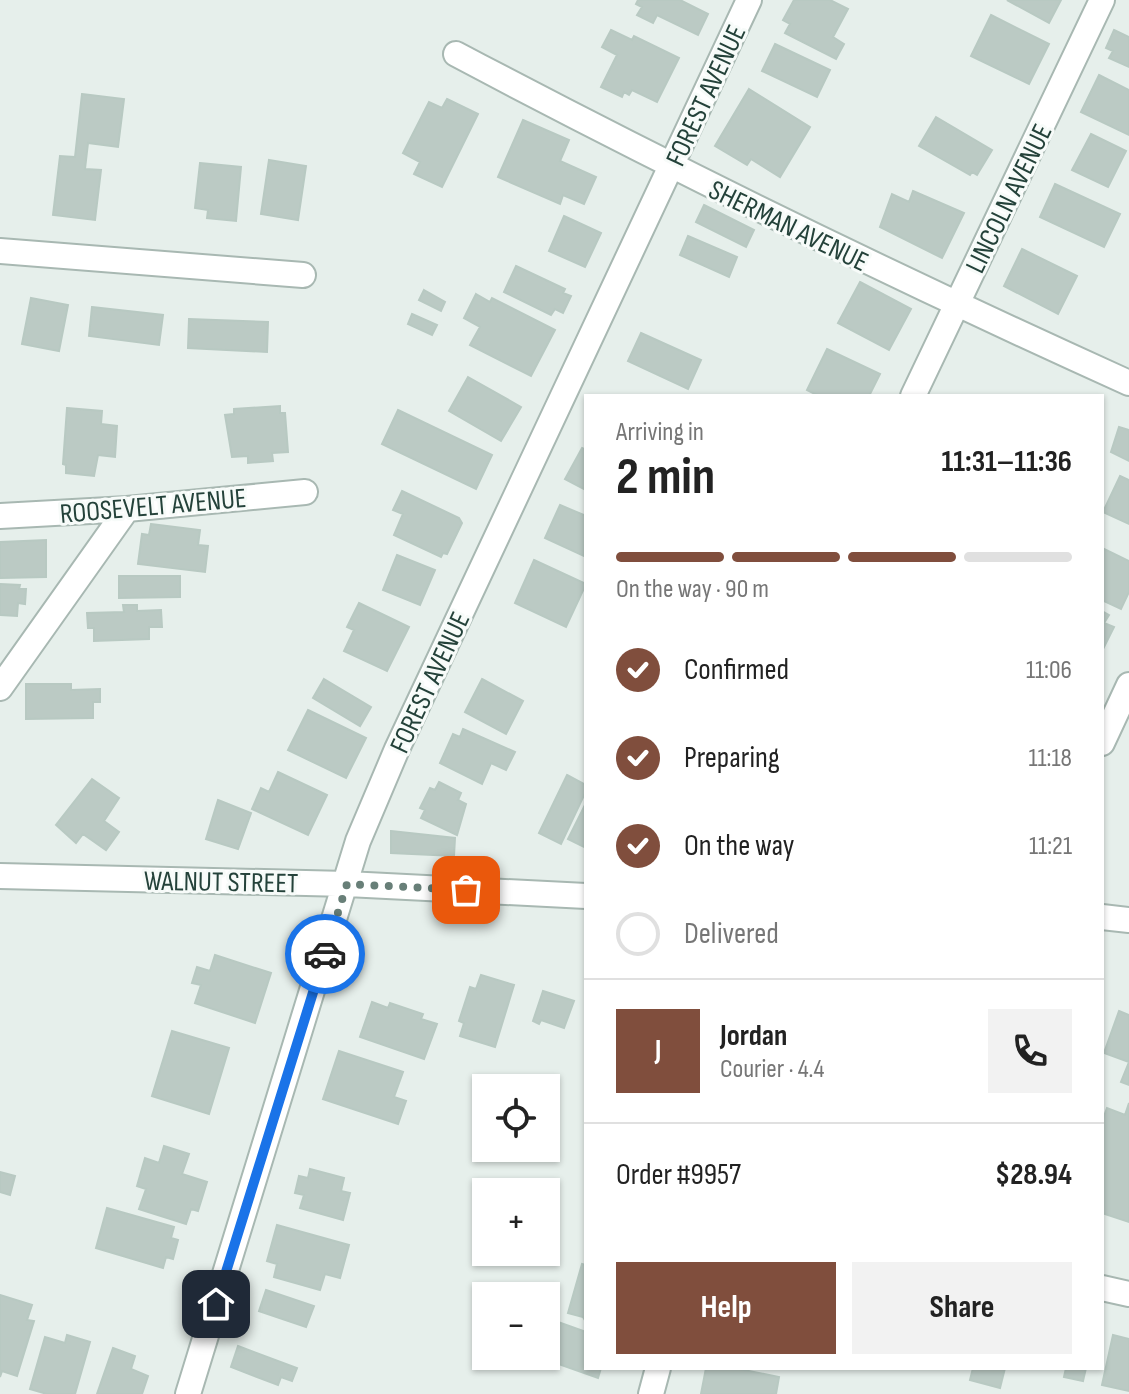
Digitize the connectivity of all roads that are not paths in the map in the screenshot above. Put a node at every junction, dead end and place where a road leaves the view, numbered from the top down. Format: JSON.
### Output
{"nodes":[{"id":1,"x":749,"y":0,"type":"edge"},
{"id":2,"x":1102,"y":0,"type":"edge"},
{"id":3,"x":456,"y":54,"type":"dead end"},
{"id":4,"x":671,"y":168,"type":"junction"},
{"id":5,"x":0,"y":251,"type":"edge"},
{"id":6,"x":303,"y":275,"type":"dead end"},
{"id":7,"x":957,"y":305,"type":"junction"},
{"id":8,"x":1129,"y":383,"type":"edge"},
{"id":9,"x":914,"y":394,"type":"edge"},
{"id":10,"x":305,"y":492,"type":"dead end"},
{"id":11,"x":127,"y":509,"type":"junction"},
{"id":12,"x":0,"y":516,"type":"edge"},
{"id":13,"x":1129,"y":685,"type":"edge"},
{"id":14,"x":0,"y":688,"type":"edge"},
{"id":15,"x":1104,"y":739,"type":"edge"},
{"id":16,"x":0,"y":876,"type":"edge"},
{"id":17,"x":347,"y":884,"type":"junction"},
{"id":18,"x":584,"y":896,"type":"edge"},
{"id":19,"x":1104,"y":917,"type":"edge"},
{"id":20,"x":1129,"y":920,"type":"edge"},
{"id":21,"x":1104,"y":1288,"type":"edge"},
{"id":22,"x":1129,"y":1294,"type":"edge"},
{"id":23,"x":657,"y":1370,"type":"edge"},
{"id":24,"x":188,"y":1394,"type":"edge"},
{"id":25,"x":651,"y":1394,"type":"edge"}],
"edges":[{"from":1,"to":4,"type":"street","name":"FOREST AVENUE"},
{"from":2,"to":7,"type":"street","name":"LINCOLN AVENUE"},
{"from":3,"to":4,"type":"street","name":"SHERMAN AVENUE"},
{"from":4,"to":7,"type":"street","name":"SHERMAN AVENUE"},
{"from":4,"to":17,"type":"street","name":"FOREST AVENUE"},
{"from":5,"to":6,"type":"street"},
{"from":7,"to":8,"type":"street","name":"SHERMAN AVENUE"},
{"from":7,"to":9,"type":"street","name":"LINCOLN AVENUE"},
{"from":10,"to":11,"type":"street","name":"ROOSEVELT AVENUE"},
{"from":11,"to":12,"type":"street","name":"ROOSEVELT AVENUE"},
{"from":11,"to":14,"type":"street"},
{"from":13,"to":15,"type":"street"},
{"from":16,"to":17,"type":"street","name":"WALNUT STREET"},
{"from":17,"to":18,"type":"street","name":"WALNUT STREET"},
{"from":17,"to":24,"type":"street","name":"FOREST AVENUE"},
{"from":19,"to":20,"type":"street"},
{"from":21,"to":22,"type":"street"},
{"from":23,"to":25,"type":"street"}]}
